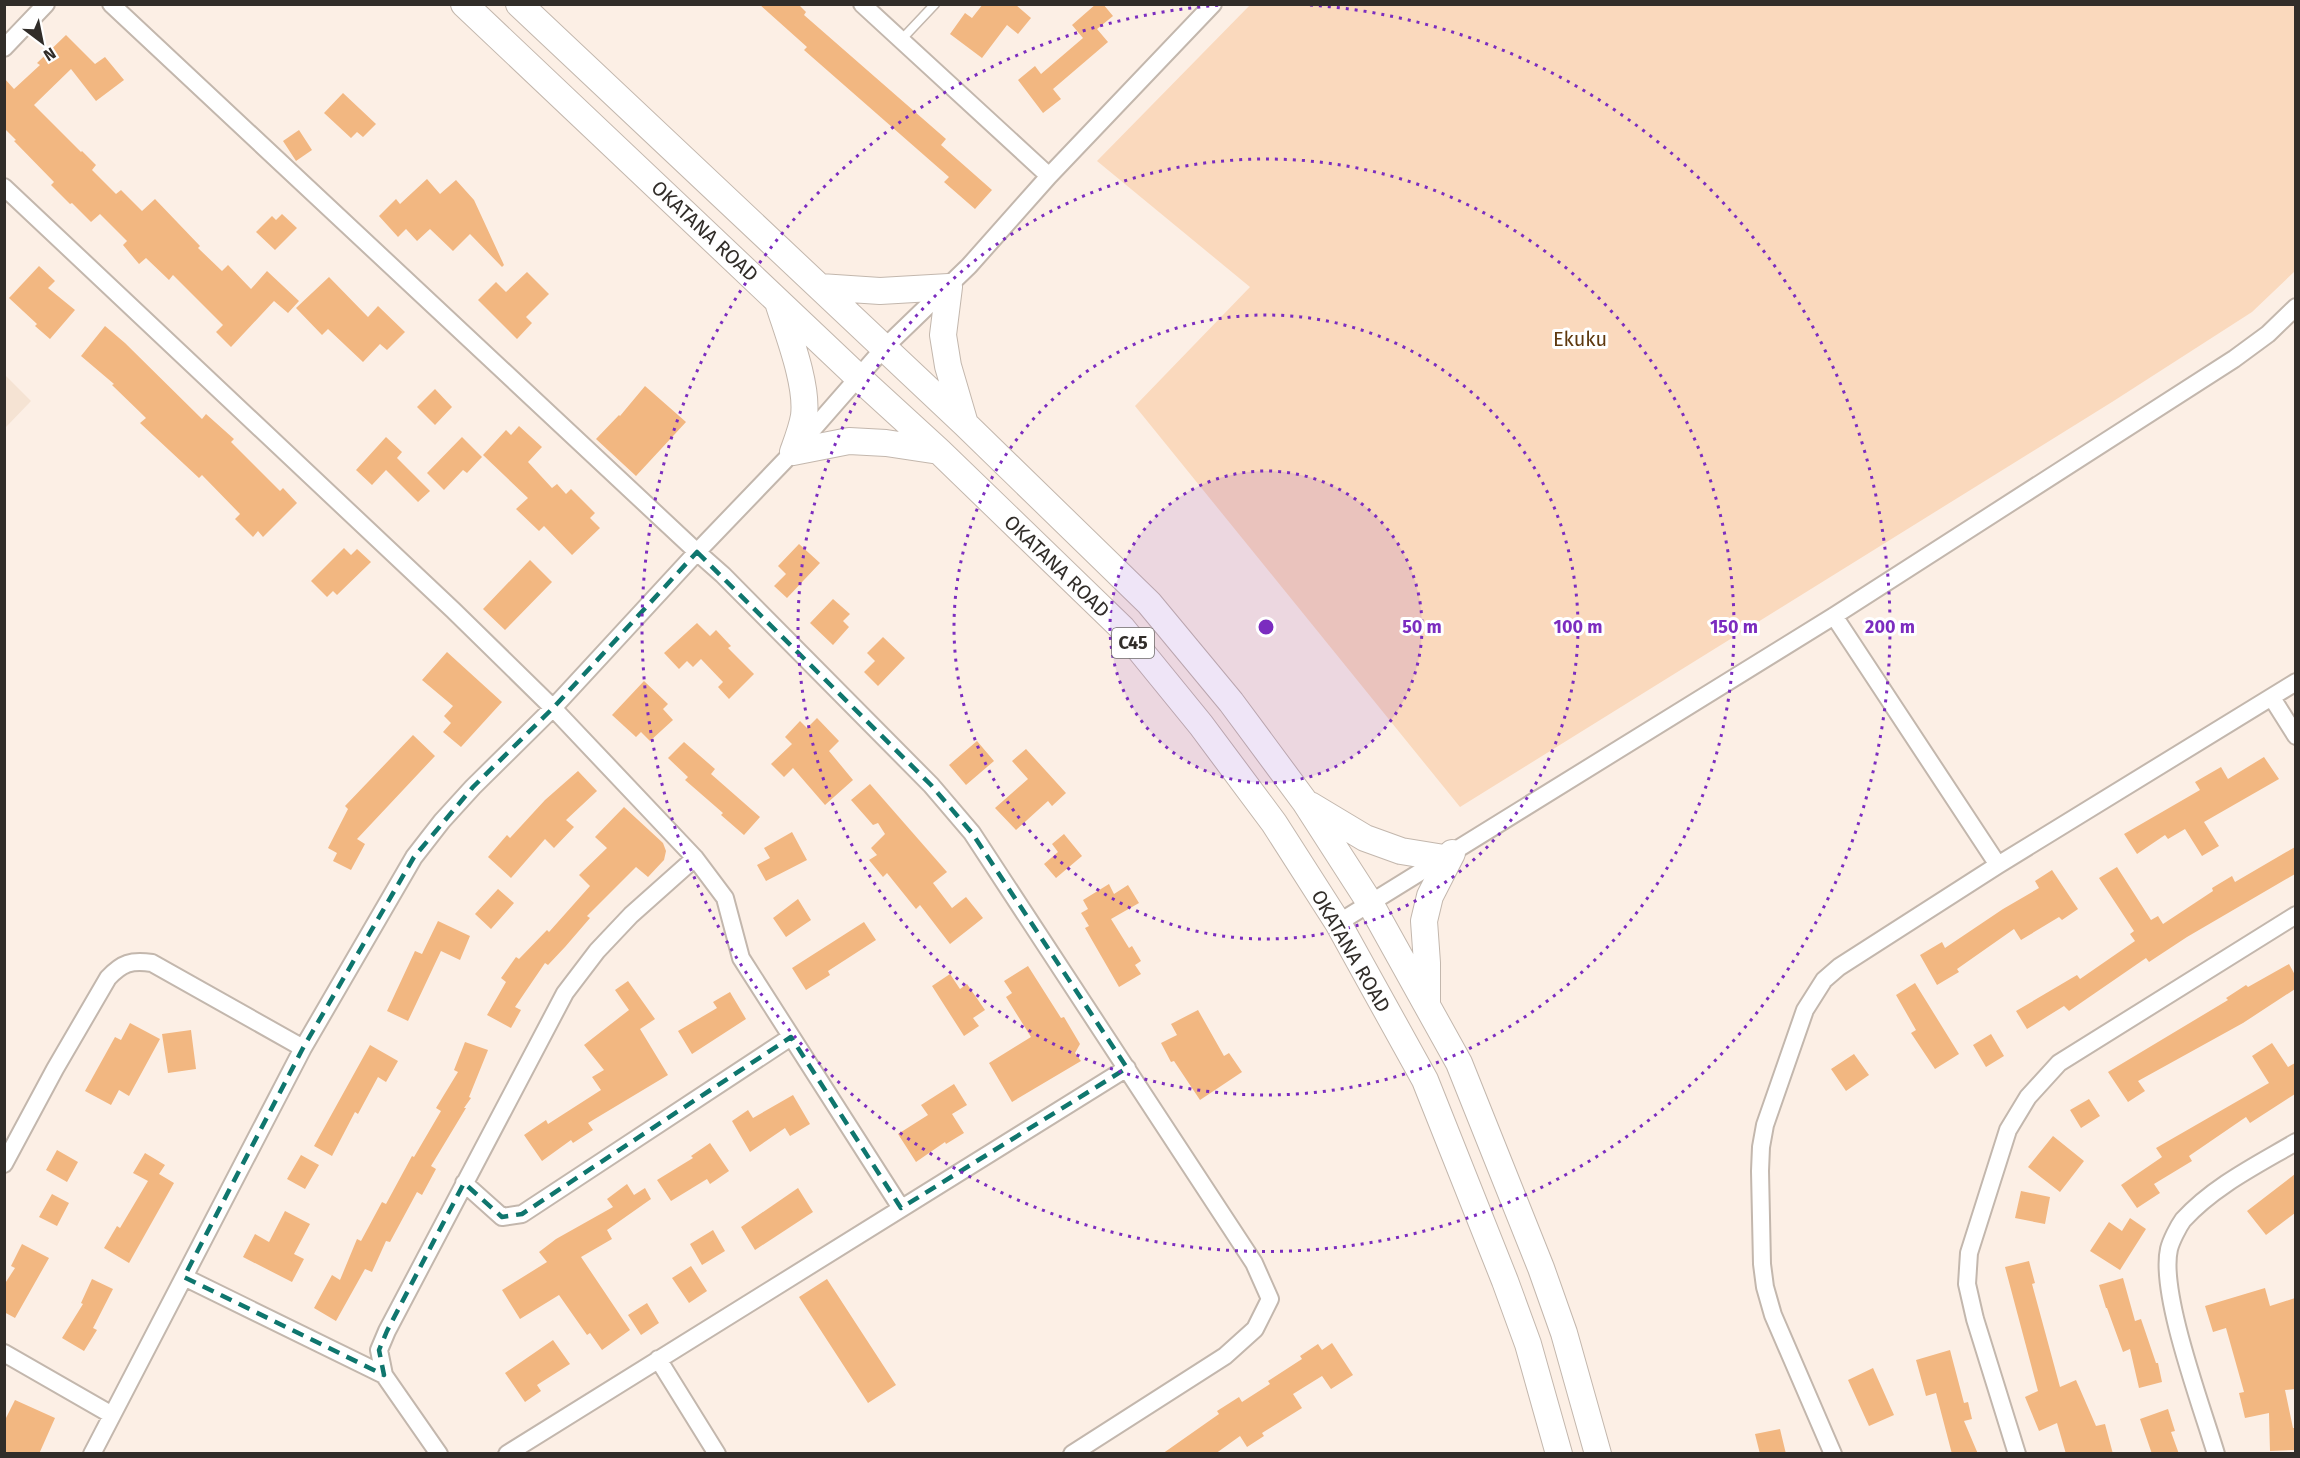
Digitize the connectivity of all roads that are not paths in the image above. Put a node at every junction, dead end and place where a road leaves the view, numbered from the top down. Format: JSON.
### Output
{"nodes":[{"id":1,"x":46,"y":4,"type":"edge"},
{"id":2,"x":111,"y":4,"type":"edge"},
{"id":3,"x":464,"y":4,"type":"edge"},
{"id":4,"x":519,"y":4,"type":"edge"},
{"id":5,"x":862,"y":4,"type":"edge"},
{"id":6,"x":935,"y":4,"type":"edge"},
{"id":7,"x":1213,"y":4,"type":"edge"},
{"id":8,"x":902,"y":40,"type":"junction"},
{"id":9,"x":4,"y":48,"type":"edge"},
{"id":10,"x":1049,"y":176,"type":"junction"},
{"id":11,"x":4,"y":187,"type":"edge"},
{"id":12,"x":820,"y":287,"type":"junction"},
{"id":13,"x":949,"y":287,"type":"junction"},
{"id":14,"x":777,"y":299,"type":"junction"},
{"id":15,"x":2295,"y":307,"type":"edge"},
{"id":16,"x":884,"y":348,"type":"junction"},
{"id":17,"x":858,"y":377,"type":"junction"},
{"id":18,"x":965,"y":424,"type":"junction"},
{"id":19,"x":939,"y":451,"type":"junction"},
{"id":20,"x":793,"y":452,"type":"junction"},
{"id":21,"x":697,"y":552,"type":"junction"},
{"id":22,"x":1834,"y":616,"type":"junction"},
{"id":23,"x":2295,"y":682,"type":"edge"},
{"id":24,"x":2272,"y":698,"type":"junction"},
{"id":25,"x":553,"y":708,"type":"junction"},
{"id":26,"x":2295,"y":736,"type":"edge"},
{"id":27,"x":1305,"y":802,"type":"junction"},
{"id":28,"x":1448,"y":855,"type":"junction"},
{"id":29,"x":695,"y":858,"type":"junction"},
{"id":30,"x":1998,"y":865,"type":"junction"},
{"id":31,"x":1370,"y":903,"type":"junction"},
{"id":32,"x":2295,"y":915,"type":"edge"},
{"id":33,"x":1338,"y":923,"type":"junction"},
{"id":34,"x":1427,"y":1006,"type":"junction"},
{"id":35,"x":791,"y":1036,"type":"junction"},
{"id":36,"x":303,"y":1048,"type":"junction"},
{"id":37,"x":1128,"y":1068,"type":"junction"},
{"id":38,"x":2295,"y":1142,"type":"edge"},
{"id":39,"x":4,"y":1164,"type":"edge"},
{"id":40,"x":464,"y":1183,"type":"junction"},
{"id":41,"x":901,"y":1208,"type":"junction"},
{"id":42,"x":184,"y":1277,"type":"junction"},
{"id":43,"x":4,"y":1353,"type":"edge"},
{"id":44,"x":658,"y":1359,"type":"junction"},
{"id":45,"x":384,"y":1375,"type":"junction"},
{"id":46,"x":112,"y":1415,"type":"junction"},
{"id":47,"x":92,"y":1454,"type":"edge"},
{"id":48,"x":439,"y":1454,"type":"edge"},
{"id":49,"x":507,"y":1454,"type":"edge"},
{"id":50,"x":717,"y":1454,"type":"edge"},
{"id":51,"x":1072,"y":1454,"type":"edge"},
{"id":52,"x":1559,"y":1454,"type":"edge"},
{"id":53,"x":1598,"y":1454,"type":"edge"},
{"id":54,"x":1833,"y":1454,"type":"edge"},
{"id":55,"x":2017,"y":1454,"type":"edge"},
{"id":56,"x":2216,"y":1454,"type":"edge"}],
"edges":[{"from":1,"to":9,"type":"street"},
{"from":2,"to":21,"type":"street"},
{"from":3,"to":14,"type":"main road","name":"OKATANA ROAD","number":"C45"},
{"from":4,"to":12,"type":"main road","name":"OKATANA ROAD","number":"C45"},
{"from":5,"to":8,"type":"street"},
{"from":6,"to":8,"type":"lane"},
{"from":7,"to":10,"type":"street"},
{"from":8,"to":10,"type":"street"},
{"from":10,"to":13,"type":"street"},
{"from":11,"to":25,"type":"street"},
{"from":12,"to":13,"type":"main road"},
{"from":12,"to":16,"type":"main road","name":"OKATANA ROAD","number":"C45"},
{"from":13,"to":16,"type":"street"},
{"from":13,"to":18,"type":"main road"},
{"from":14,"to":17,"type":"main road","name":"OKATANA ROAD","number":"C45"},
{"from":14,"to":20,"type":"main road"},
{"from":15,"to":22,"type":"street"},
{"from":16,"to":17,"type":"street"},
{"from":16,"to":18,"type":"main road","name":"OKATANA ROAD","number":"C45"},
{"from":17,"to":19,"type":"main road","name":"OKATANA ROAD","number":"C45"},
{"from":17,"to":20,"type":"street"},
{"from":18,"to":27,"type":"main road","name":"OKATANA ROAD","number":"C45"},
{"from":19,"to":20,"type":"main road"},
{"from":19,"to":33,"type":"main road","name":"OKATANA ROAD","number":"C45"},
{"from":20,"to":21,"type":"street"},
{"from":21,"to":25,"type":"street"},
{"from":21,"to":37,"type":"street"},
{"from":22,"to":28,"type":"street"},
{"from":22,"to":30,"type":"street"},
{"from":23,"to":24,"type":"street"},
{"from":24,"to":26,"type":"street"},
{"from":24,"to":30,"type":"street"},
{"from":25,"to":29,"type":"street"},
{"from":25,"to":36,"type":"street"},
{"from":27,"to":28,"type":"main road"},
{"from":27,"to":31,"type":"main road","name":"OKATANA ROAD","number":"C45"},
{"from":28,"to":31,"type":"street"},
{"from":28,"to":34,"type":"main road"},
{"from":29,"to":35,"type":"street"},
{"from":29,"to":40,"type":"street"},
{"from":30,"to":54,"type":"street"},
{"from":31,"to":33,"type":"street"},
{"from":31,"to":34,"type":"main road","name":"OKATANA ROAD","number":"C45"},
{"from":32,"to":55,"type":"street"},
{"from":33,"to":52,"type":"main road","name":"OKATANA ROAD","number":"C45"},
{"from":34,"to":53,"type":"main road","name":"OKATANA ROAD","number":"C45"},
{"from":35,"to":40,"type":"street"},
{"from":35,"to":41,"type":"street"},
{"from":36,"to":39,"type":"street"},
{"from":36,"to":42,"type":"street"},
{"from":37,"to":41,"type":"street"},
{"from":37,"to":51,"type":"street"},
{"from":38,"to":56,"type":"street"},
{"from":40,"to":45,"type":"street"},
{"from":41,"to":44,"type":"street"},
{"from":42,"to":45,"type":"street"},
{"from":42,"to":46,"type":"street"},
{"from":43,"to":46,"type":"street"},
{"from":44,"to":49,"type":"street"},
{"from":44,"to":50,"type":"street"},
{"from":45,"to":48,"type":"street"},
{"from":46,"to":47,"type":"street"}]}
